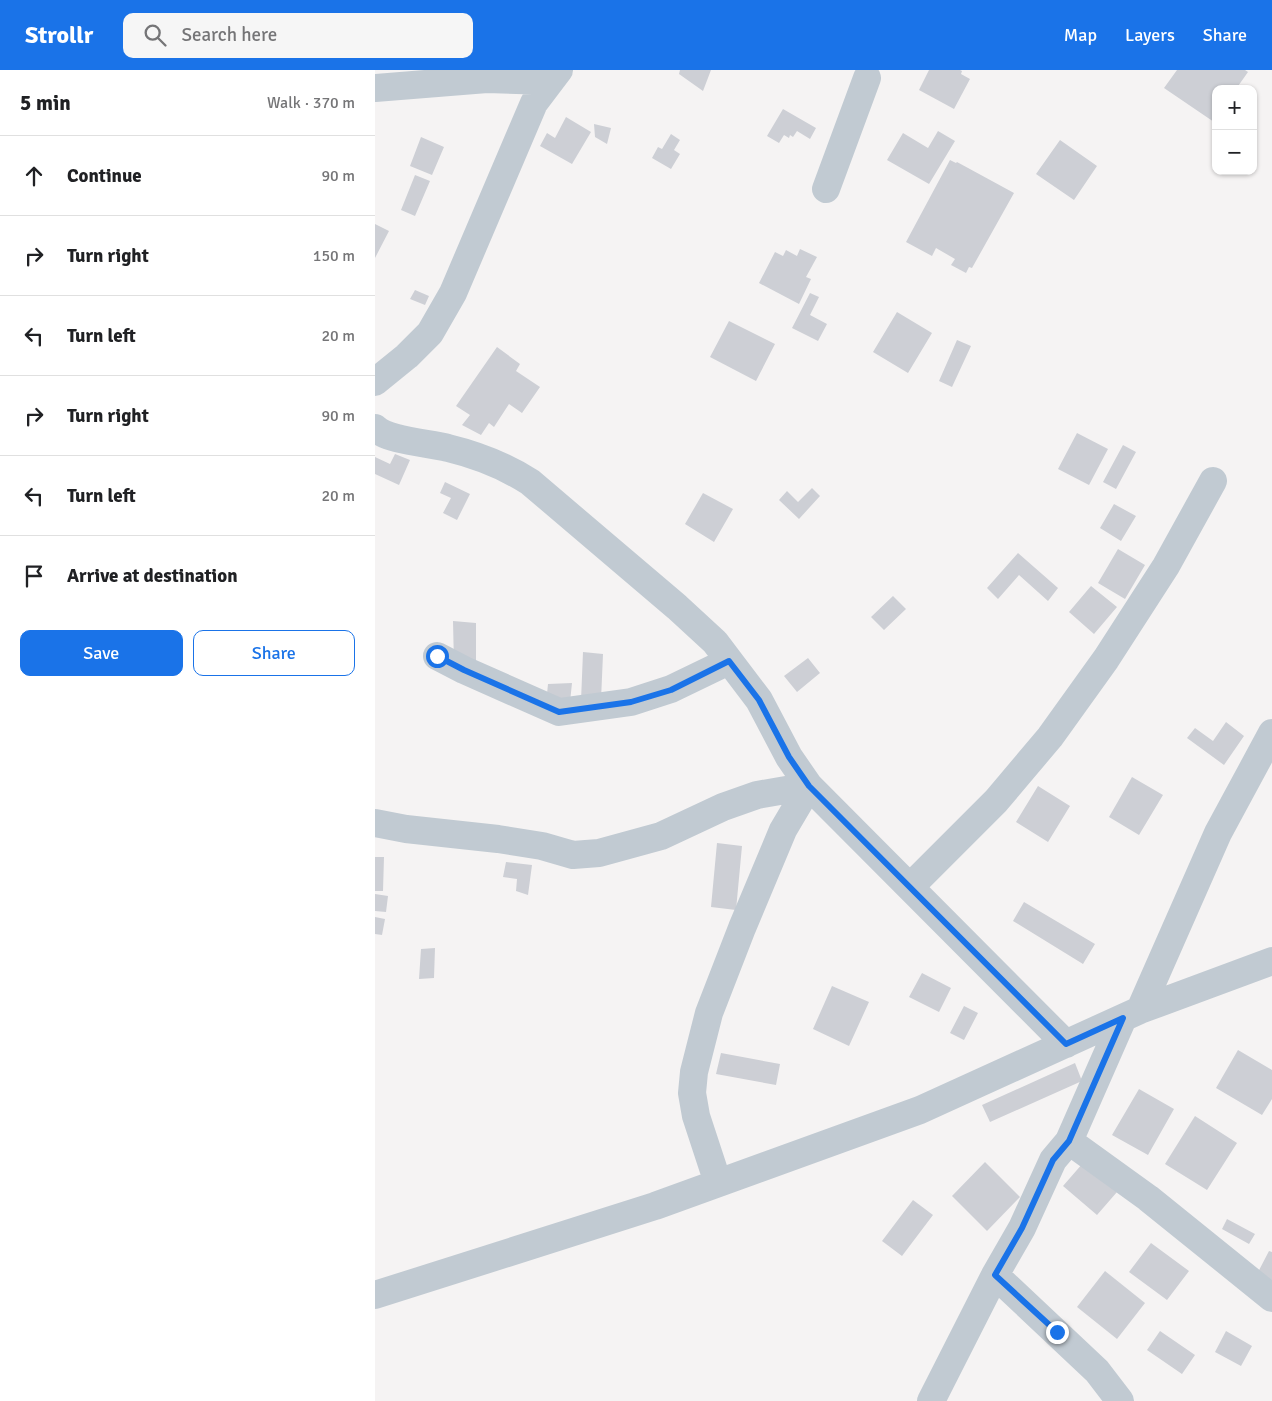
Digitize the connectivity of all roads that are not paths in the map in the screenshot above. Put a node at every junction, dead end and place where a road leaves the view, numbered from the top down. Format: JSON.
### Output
{"nodes":[{"id":1,"x":554,"y":76,"type":"edge"},
{"id":2,"x":867,"y":78,"type":"dead end"},
{"id":3,"x":375,"y":88,"type":"edge"},
{"id":4,"x":826,"y":189,"type":"dead end"},
{"id":5,"x":377,"y":385,"type":"edge"},
{"id":6,"x":375,"y":428,"type":"edge"},
{"id":7,"x":1213,"y":481,"type":"dead end"},
{"id":8,"x":437,"y":656,"type":"dead end"},
{"id":9,"x":729,"y":661,"type":"junction"},
{"id":10,"x":1272,"y":732,"type":"edge"},
{"id":11,"x":809,"y":786,"type":"junction"},
{"id":12,"x":375,"y":823,"type":"edge"},
{"id":13,"x":910,"y":887,"type":"junction"},
{"id":14,"x":1272,"y":961,"type":"edge"},
{"id":15,"x":1132,"y":1014,"type":"junction"},
{"id":16,"x":1066,"y":1044,"type":"junction"},
{"id":17,"x":1069,"y":1141,"type":"junction"},
{"id":18,"x":718,"y":1183,"type":"junction"},
{"id":19,"x":995,"y":1275,"type":"junction"},
{"id":20,"x":375,"y":1295,"type":"edge"},
{"id":21,"x":1272,"y":1298,"type":"edge"},
{"id":22,"x":931,"y":1401,"type":"edge"},
{"id":23,"x":1120,"y":1401,"type":"edge"}],
"edges":[{"from":1,"to":3,"type":"street"},
{"from":1,"to":5,"type":"street"},
{"from":2,"to":4,"type":"street"},
{"from":6,"to":9,"type":"street"},
{"from":7,"to":13,"type":"street"},
{"from":8,"to":9,"type":"street"},
{"from":9,"to":11,"type":"street"},
{"from":10,"to":15,"type":"street"},
{"from":11,"to":12,"type":"street"},
{"from":11,"to":13,"type":"street"},
{"from":11,"to":18,"type":"street"},
{"from":13,"to":16,"type":"street"},
{"from":14,"to":15,"type":"street"},
{"from":15,"to":16,"type":"street"},
{"from":15,"to":17,"type":"street"},
{"from":16,"to":18,"type":"street"},
{"from":17,"to":19,"type":"street"},
{"from":17,"to":21,"type":"street"},
{"from":18,"to":20,"type":"street"},
{"from":19,"to":22,"type":"street"},
{"from":19,"to":23,"type":"street"}]}
